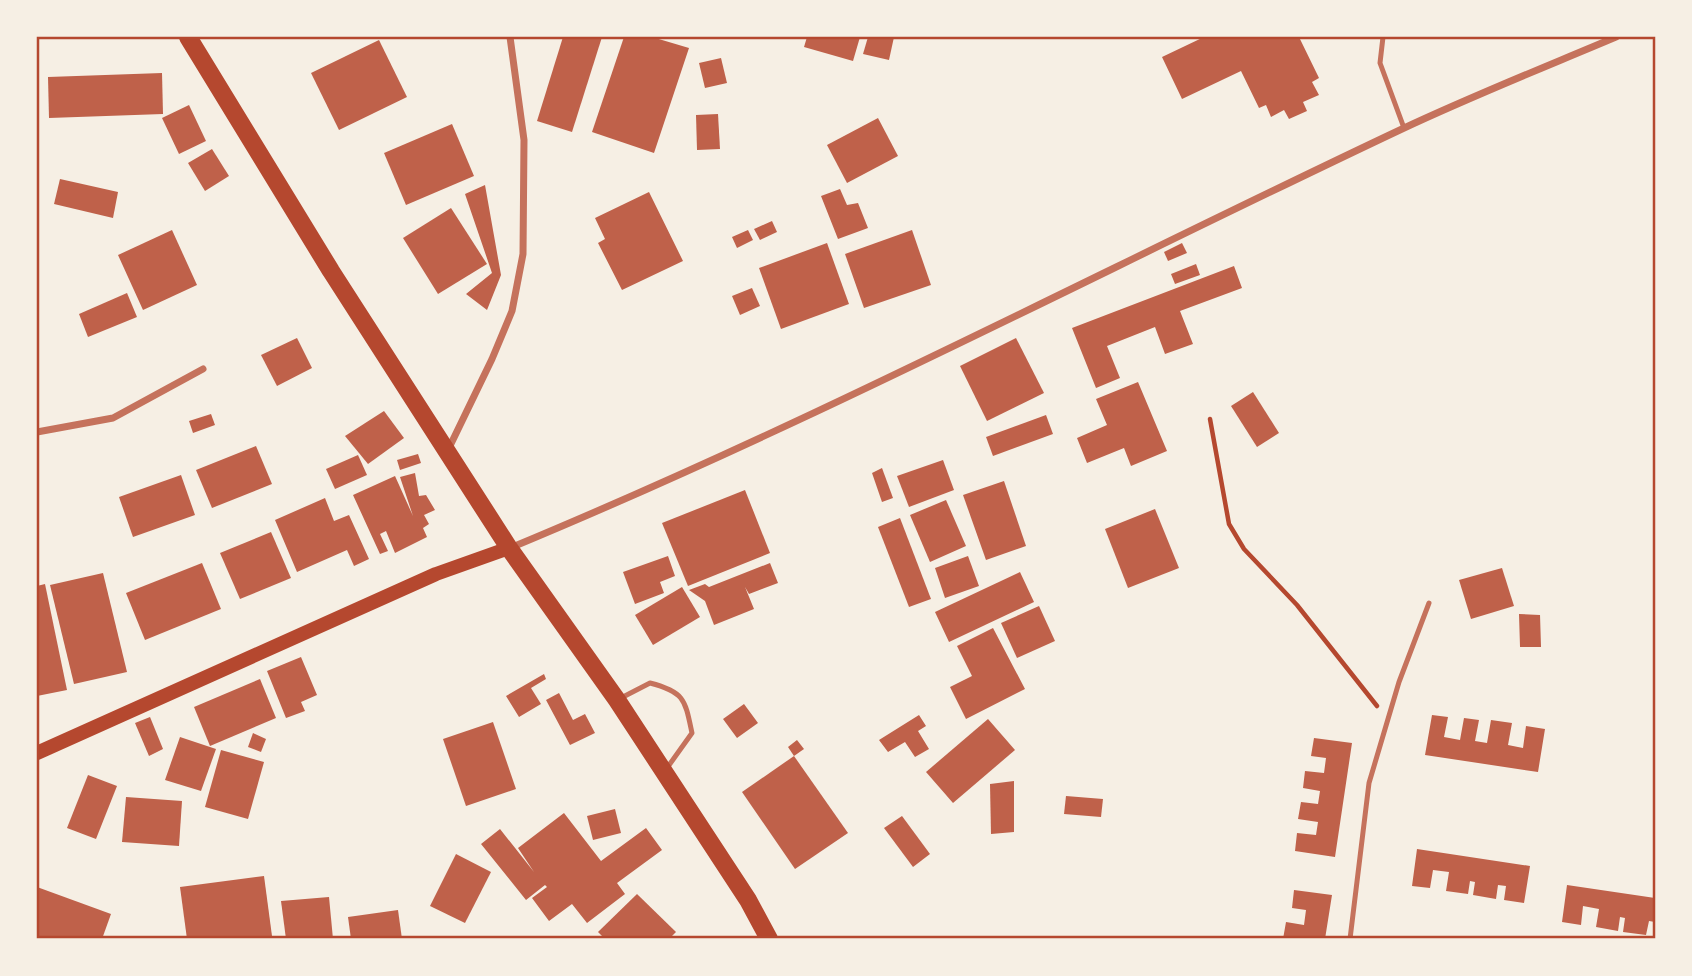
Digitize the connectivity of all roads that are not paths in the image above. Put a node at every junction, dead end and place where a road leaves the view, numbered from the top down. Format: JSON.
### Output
{"nodes":[{"id":1,"x":188,"y":37,"type":"edge"},
{"id":2,"x":510,"y":37,"type":"edge"},
{"id":3,"x":1384,"y":37,"type":"edge"},
{"id":4,"x":1616,"y":37,"type":"edge"},
{"id":5,"x":1404,"y":128,"type":"junction"},
{"id":6,"x":203,"y":369,"type":"dead end"},
{"id":7,"x":37,"y":432,"type":"edge"},
{"id":8,"x":448,"y":450,"type":"junction"},
{"id":9,"x":509,"y":548,"type":"junction"},
{"id":10,"x":1429,"y":603,"type":"dead end"},
{"id":11,"x":617,"y":700,"type":"junction"},
{"id":12,"x":39,"y":754,"type":"edge"},
{"id":13,"x":664,"y":772,"type":"junction"},
{"id":14,"x":769,"y":939,"type":"edge"},
{"id":15,"x":1350,"y":939,"type":"edge"}],
"edges":[{"from":1,"to":8,"type":"main road"},
{"from":2,"to":8,"type":"street"},
{"from":3,"to":5,"type":"lane"},
{"from":4,"to":5,"type":"street"},
{"from":5,"to":9,"type":"street"},
{"from":6,"to":7,"type":"street"},
{"from":8,"to":9,"type":"main road"},
{"from":9,"to":11,"type":"main road"},
{"from":9,"to":12,"type":"main road"},
{"from":10,"to":15,"type":"lane"},
{"from":11,"to":13,"type":"main road"},
{"from":11,"to":13,"type":"lane"},
{"from":13,"to":14,"type":"main road"}]}
